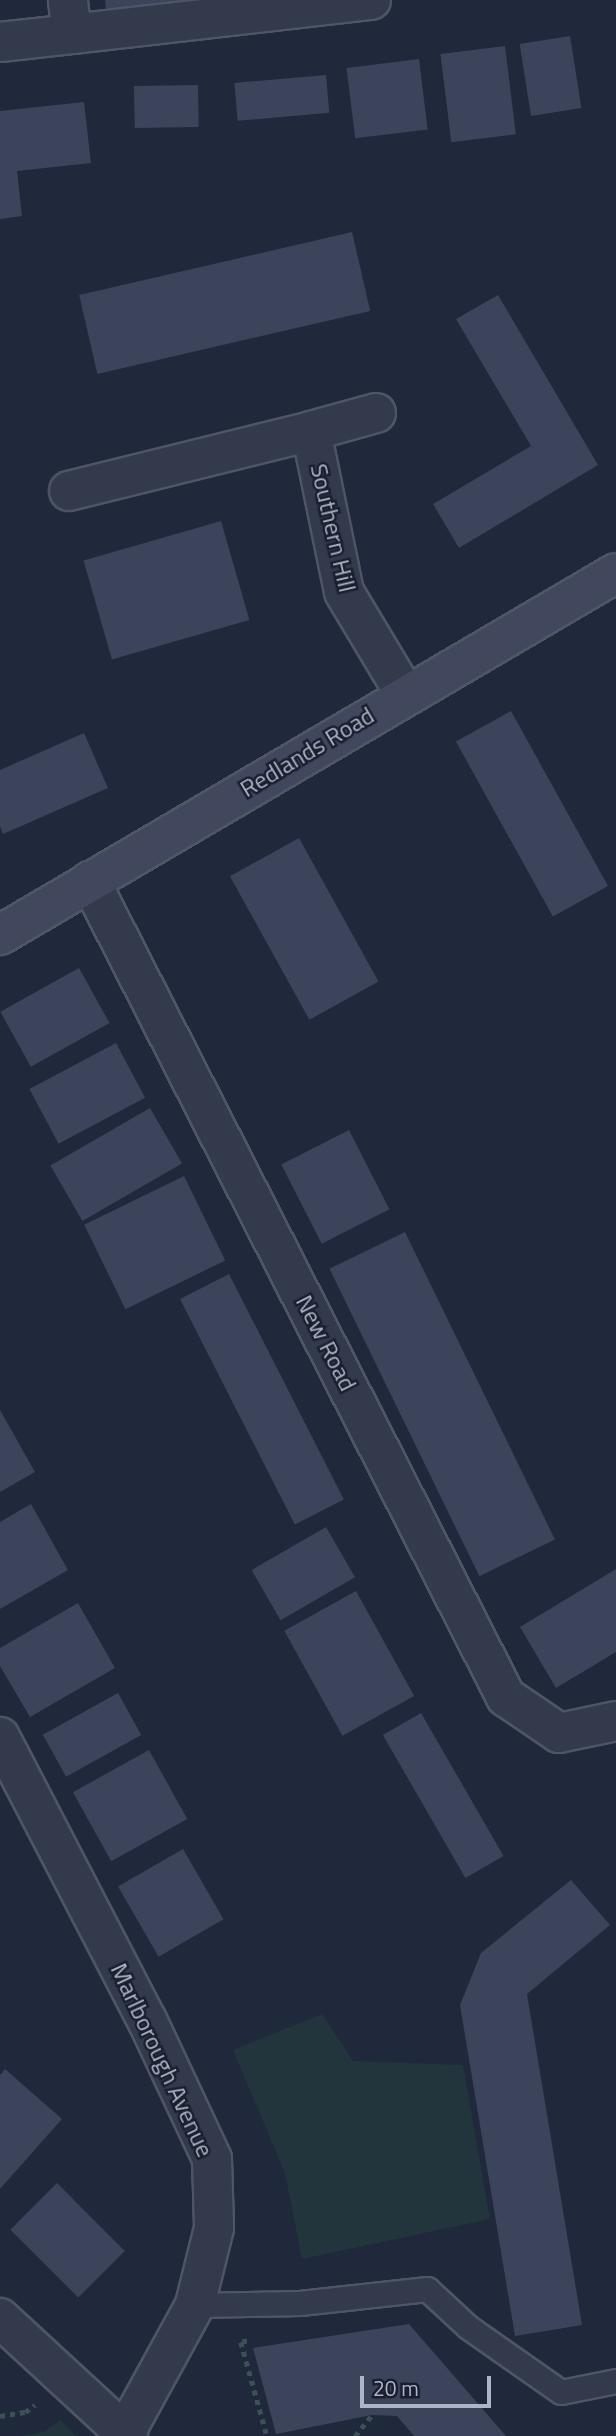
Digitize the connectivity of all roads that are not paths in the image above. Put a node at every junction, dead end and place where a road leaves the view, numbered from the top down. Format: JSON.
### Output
{"nodes":[{"id":1,"x":371,"y":0,"type":"edge"},
{"id":2,"x":70,"y":17,"type":"edge"},
{"id":3,"x":0,"y":42,"type":"edge"},
{"id":4,"x":376,"y":413,"type":"dead end"},
{"id":5,"x":311,"y":431,"type":"junction"},
{"id":6,"x":69,"y":491,"type":"dead end"},
{"id":7,"x":616,"y":573,"type":"edge"},
{"id":8,"x":405,"y":694,"type":"junction"},
{"id":9,"x":90,"y":881,"type":"junction"},
{"id":10,"x":0,"y":935,"type":"edge"},
{"id":11,"x":616,"y":1721,"type":"edge"},
{"id":12,"x":0,"y":1737,"type":"edge"},
{"id":13,"x":195,"y":2305,"type":"junction"},
{"id":14,"x":0,"y":2318,"type":"edge"},
{"id":15,"x":616,"y":2381,"type":"edge"},
{"id":16,"x":127,"y":2435,"type":"edge"}],
"edges":[{"from":1,"to":2,"type":"street"},
{"from":2,"to":3,"type":"street"},
{"from":4,"to":5,"type":"street","name":"Southern Hill"},
{"from":5,"to":6,"type":"street","name":"Southern Hill"},
{"from":5,"to":8,"type":"street","name":"Southern Hill"},
{"from":7,"to":8,"type":"street","name":"Redlands Road"},
{"from":8,"to":9,"type":"street","name":"Redlands Road"},
{"from":9,"to":10,"type":"street","name":"Redlands Road"},
{"from":9,"to":11,"type":"street","name":"New Road"},
{"from":12,"to":13,"type":"street","name":"Marlborough Avenue"},
{"from":13,"to":15,"type":"lane"},
{"from":13,"to":16,"type":"street","name":"Marlborough Avenue"},
{"from":14,"to":16,"type":"street"}]}
